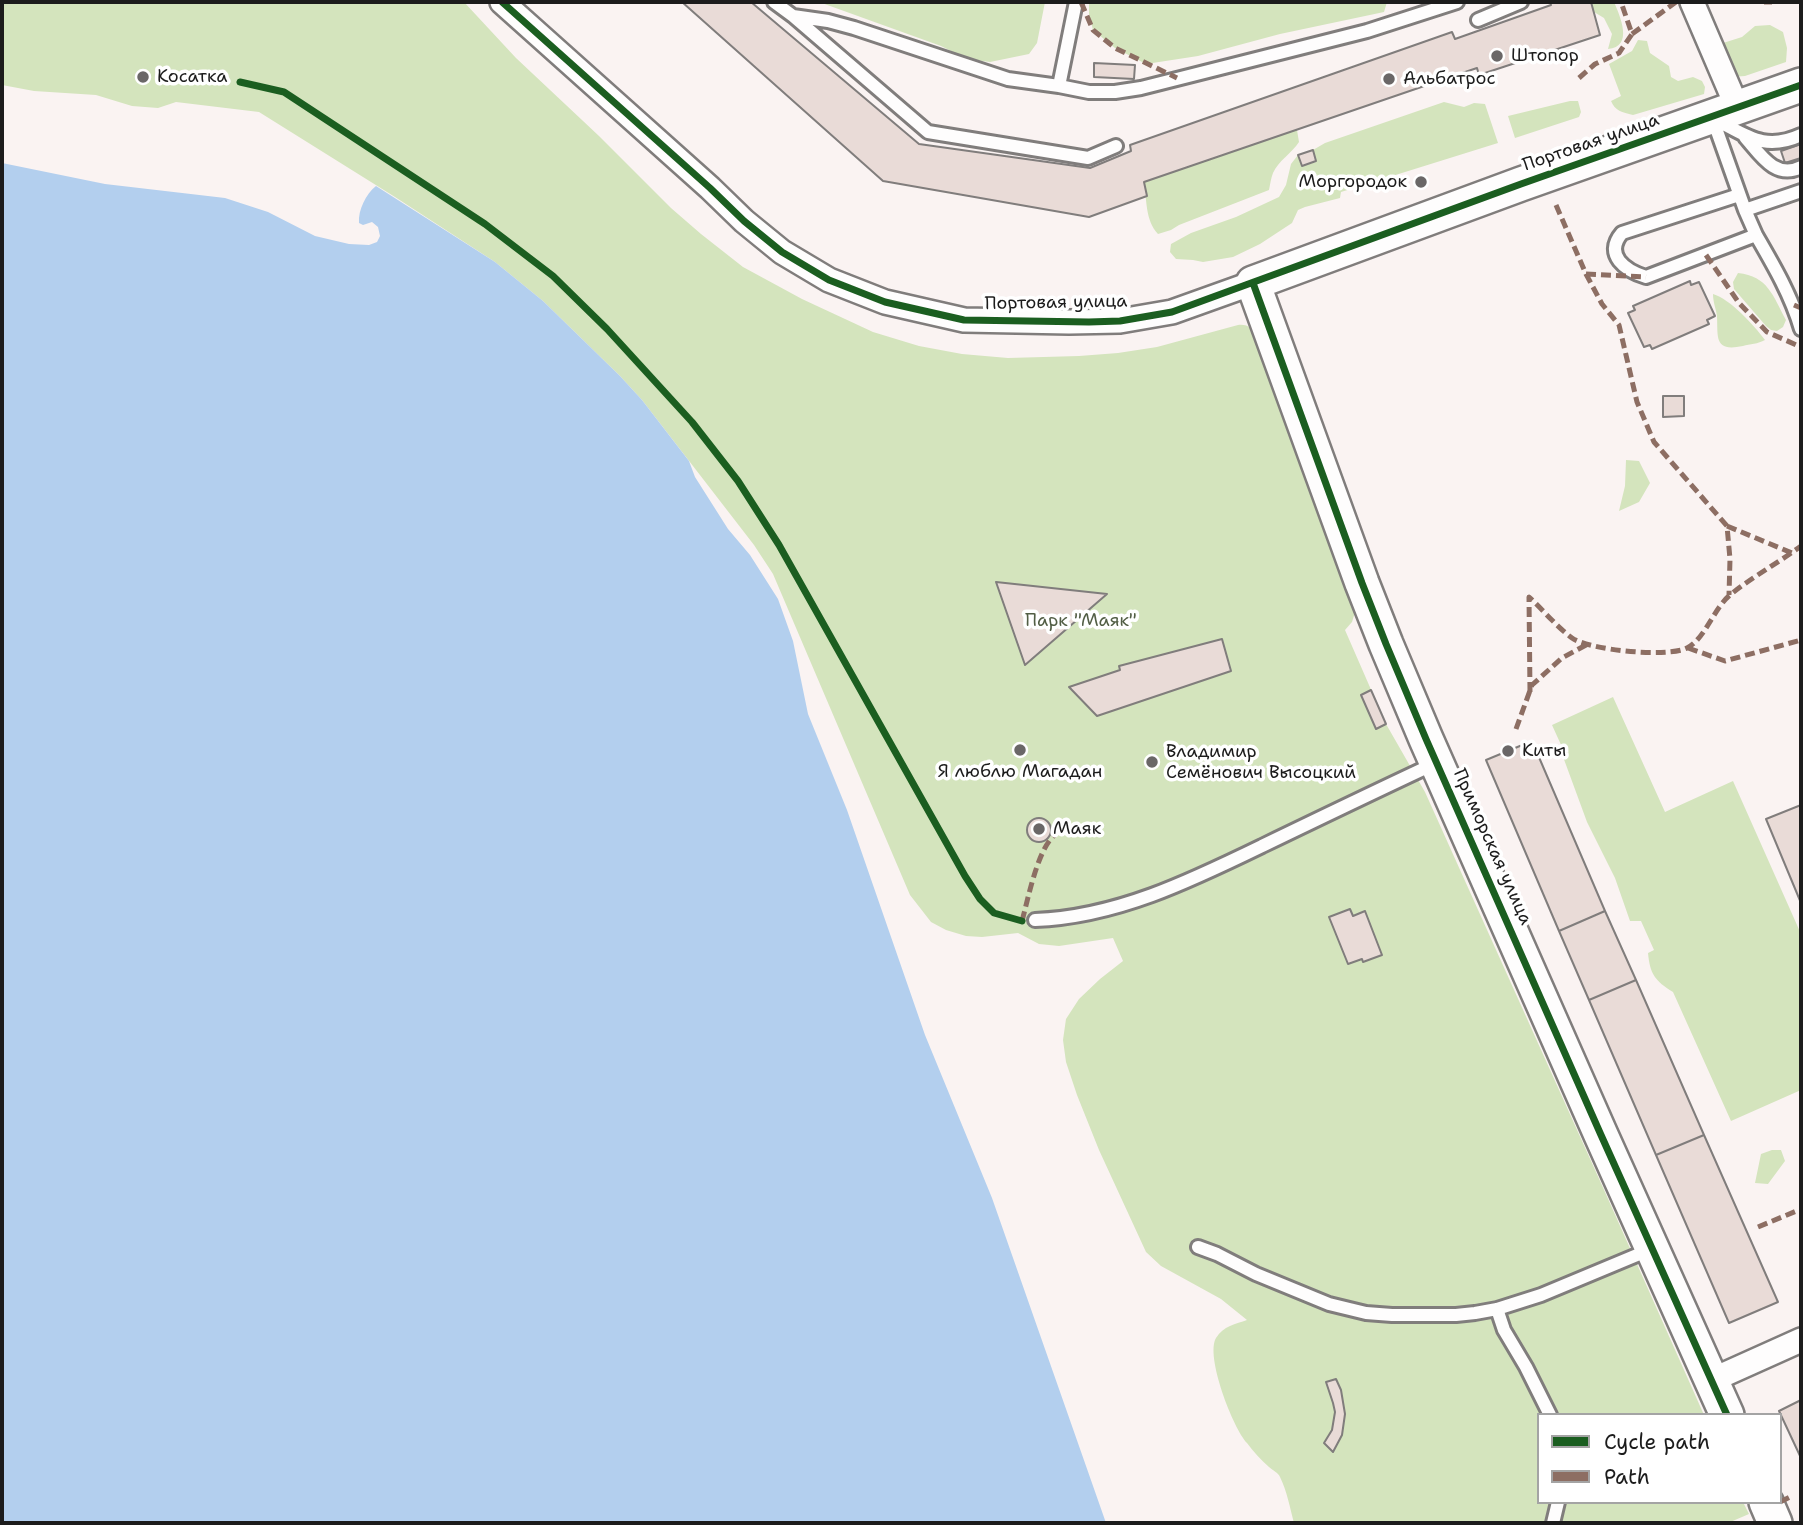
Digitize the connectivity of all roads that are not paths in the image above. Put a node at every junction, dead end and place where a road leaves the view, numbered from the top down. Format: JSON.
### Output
{"nodes":[{"id":1,"x":502,"y":2,"type":"edge"},
{"id":2,"x":774,"y":2,"type":"edge"},
{"id":3,"x":1076,"y":2,"type":"edge"},
{"id":4,"x":1457,"y":2,"type":"edge"},
{"id":5,"x":1521,"y":2,"type":"edge"},
{"id":6,"x":1692,"y":2,"type":"edge"},
{"id":7,"x":793,"y":16,"type":"junction"},
{"id":8,"x":1478,"y":20,"type":"dead end"},
{"id":9,"x":1801,"y":85,"type":"edge"},
{"id":10,"x":1059,"y":86,"type":"junction"},
{"id":11,"x":1730,"y":119,"type":"junction"},
{"id":12,"x":1801,"y":135,"type":"edge"},
{"id":13,"x":1116,"y":146,"type":"dead end"},
{"id":14,"x":1801,"y":167,"type":"edge"},
{"id":15,"x":1801,"y":191,"type":"edge"},
{"id":16,"x":1739,"y":195,"type":"junction"},
{"id":17,"x":1745,"y":210,"type":"junction"},
{"id":18,"x":1756,"y":236,"type":"junction"},
{"id":19,"x":1253,"y":283,"type":"junction"},
{"id":20,"x":1801,"y":329,"type":"edge"},
{"id":21,"x":1437,"y":763,"type":"junction"},
{"id":22,"x":1035,"y":920,"type":"dead end"},
{"id":23,"x":1198,"y":1247,"type":"dead end"},
{"id":24,"x":1653,"y":1248,"type":"junction"},
{"id":25,"x":1497,"y":1309,"type":"junction"},
{"id":26,"x":1801,"y":1340,"type":"edge"},
{"id":27,"x":1712,"y":1380,"type":"junction"},
{"id":28,"x":1549,"y":1413,"type":"edge"},
{"id":29,"x":1726,"y":1413,"type":"edge"},
{"id":30,"x":1558,"y":1504,"type":"edge"},
{"id":31,"x":1767,"y":1504,"type":"edge"},
{"id":32,"x":1553,"y":1523,"type":"edge"},
{"id":33,"x":1775,"y":1523,"type":"edge"}],
"edges":[{"from":1,"to":19,"type":"street","name":"Портовая улица"},
{"from":2,"to":7,"type":"lane"},
{"from":3,"to":10,"type":"lane"},
{"from":4,"to":10,"type":"lane"},
{"from":5,"to":8,"type":"lane"},
{"from":6,"to":11,"type":"street"},
{"from":7,"to":10,"type":"lane"},
{"from":7,"to":13,"type":"lane"},
{"from":9,"to":11,"type":"street","name":"Портовая улица"},
{"from":11,"to":12,"type":"lane"},
{"from":11,"to":14,"type":"lane"},
{"from":11,"to":16,"type":"lane"},
{"from":11,"to":19,"type":"street","name":"Портовая улица"},
{"from":15,"to":17,"type":"lane"},
{"from":16,"to":17,"type":"lane"},
{"from":16,"to":18,"type":"lane"},
{"from":17,"to":18,"type":"lane"},
{"from":18,"to":20,"type":"lane"},
{"from":19,"to":21,"type":"street","name":"Приморская улица"},
{"from":21,"to":22,"type":"lane"},
{"from":21,"to":24,"type":"street","name":"Приморская улица"},
{"from":23,"to":25,"type":"lane"},
{"from":24,"to":25,"type":"lane"},
{"from":24,"to":27,"type":"street","name":"Приморская улица"},
{"from":25,"to":28,"type":"lane"},
{"from":26,"to":27,"type":"street"},
{"from":27,"to":29,"type":"street","name":"Приморская улица"},
{"from":30,"to":32,"type":"lane"},
{"from":31,"to":33,"type":"street"}]}
